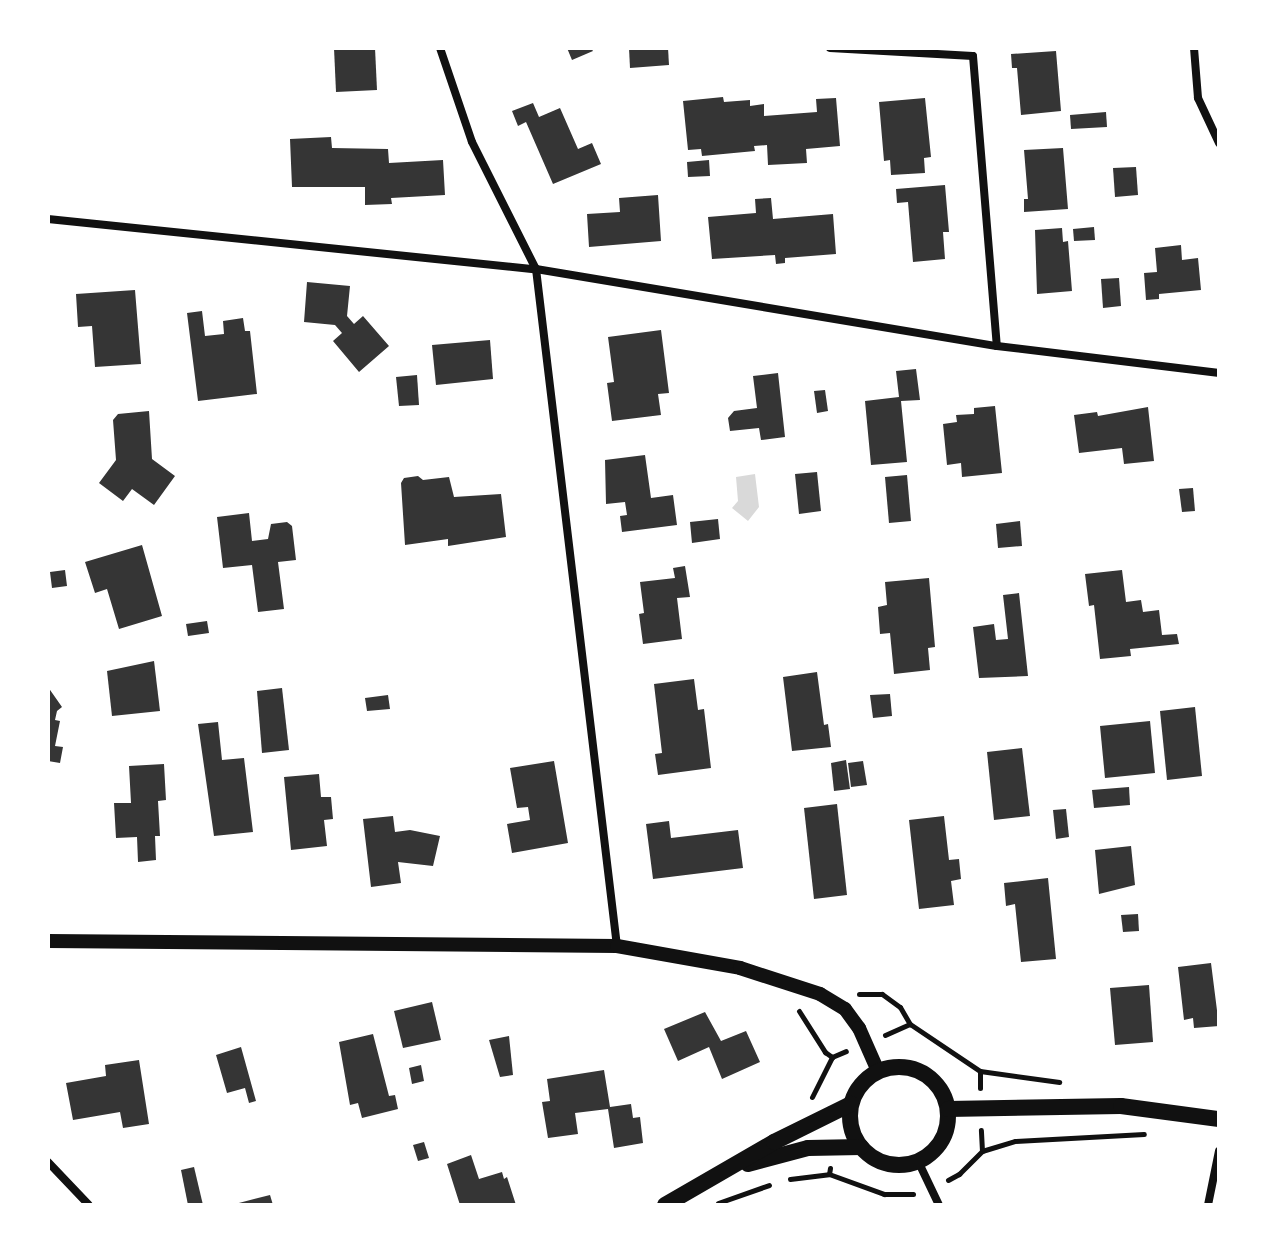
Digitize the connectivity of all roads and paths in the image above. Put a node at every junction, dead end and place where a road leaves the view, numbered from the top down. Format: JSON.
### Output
{"nodes":[{"id":1,"x":440,"y":48,"type":"edge"},
{"id":2,"x":830,"y":48,"type":"edge"},
{"id":3,"x":1194,"y":48,"type":"edge"},
{"id":4,"x":973,"y":52,"type":"edge"},
{"id":5,"x":1219,"y":143,"type":"edge"},
{"id":6,"x":48,"y":219,"type":"edge"},
{"id":7,"x":536,"y":269,"type":"junction"},
{"id":8,"x":997,"y":346,"type":"junction"},
{"id":9,"x":1219,"y":373,"type":"edge"},
{"id":10,"x":48,"y":941,"type":"edge"},
{"id":11,"x":617,"y":946,"type":"junction"},
{"id":12,"x":789,"y":984,"type":"junction"},
{"id":13,"x":820,"y":994,"type":"junction"},
{"id":14,"x":910,"y":1024,"type":"junction"},
{"id":15,"x":867,"y":1043,"type":"junction"},
{"id":16,"x":832,"y":1057,"type":"junction"},
{"id":17,"x":878,"y":1071,"type":"junction"},
{"id":18,"x":851,"y":1104,"type":"junction"},
{"id":19,"x":979,"y":1108,"type":"junction"},
{"id":20,"x":948,"y":1109,"type":"junction"},
{"id":21,"x":819,"y":1119,"type":"junction"},
{"id":22,"x":1219,"y":1119,"type":"edge"},
{"id":23,"x":1150,"y":1134,"type":"dead end"},
{"id":24,"x":827,"y":1145,"type":"junction"},
{"id":25,"x":861,"y":1147,"type":"junction"},
{"id":26,"x":982,"y":1151,"type":"junction"},
{"id":27,"x":1219,"y":1151,"type":"edge"},
{"id":28,"x":918,"y":1161,"type":"junction"},
{"id":29,"x":48,"y":1162,"type":"edge"},
{"id":30,"x":731,"y":1169,"type":"junction"},
{"id":31,"x":829,"y":1174,"type":"junction"},
{"id":32,"x":930,"y":1189,"type":"junction"},
{"id":33,"x":89,"y":1205,"type":"edge"},
{"id":34,"x":665,"y":1205,"type":"edge"},
{"id":35,"x":714,"y":1205,"type":"edge"},
{"id":36,"x":939,"y":1205,"type":"edge"},
{"id":37,"x":1208,"y":1205,"type":"edge"}],
"edges":[{"from":1,"to":7,"type":"street"},
{"from":2,"to":4,"type":"street"},
{"from":3,"to":5,"type":"street"},
{"from":4,"to":8,"type":"street"},
{"from":6,"to":7,"type":"street"},
{"from":7,"to":8,"type":"street"},
{"from":7,"to":11,"type":"street"},
{"from":8,"to":9,"type":"street"},
{"from":10,"to":11,"type":"street"},
{"from":11,"to":12,"type":"street"},
{"from":12,"to":13,"type":"street"},
{"from":12,"to":16,"type":"path"},
{"from":13,"to":14,"type":"path"},
{"from":13,"to":15,"type":"street"},
{"from":14,"to":15,"type":"path"},
{"from":14,"to":19,"type":"path"},
{"from":15,"to":16,"type":"path"},
{"from":15,"to":17,"type":"street"},
{"from":16,"to":21,"type":"path"},
{"from":17,"to":18,"type":"main road"},
{"from":17,"to":20,"type":"main road"},
{"from":18,"to":21,"type":"main road"},
{"from":18,"to":25,"type":"main road"},
{"from":19,"to":20,"type":"main road"},
{"from":19,"to":22,"type":"main road"},
{"from":19,"to":26,"type":"path"},
{"from":20,"to":28,"type":"main road"},
{"from":21,"to":30,"type":"main road"},
{"from":23,"to":26,"type":"path"},
{"from":24,"to":25,"type":"main road"},
{"from":24,"to":30,"type":"main road"},
{"from":24,"to":31,"type":"path"},
{"from":25,"to":28,"type":"main road"},
{"from":26,"to":32,"type":"path"},
{"from":27,"to":37,"type":"street"},
{"from":28,"to":32,"type":"street"},
{"from":29,"to":33,"type":"street"},
{"from":30,"to":34,"type":"main road"},
{"from":31,"to":32,"type":"path"},
{"from":31,"to":35,"type":"path"},
{"from":32,"to":36,"type":"street"}]}
